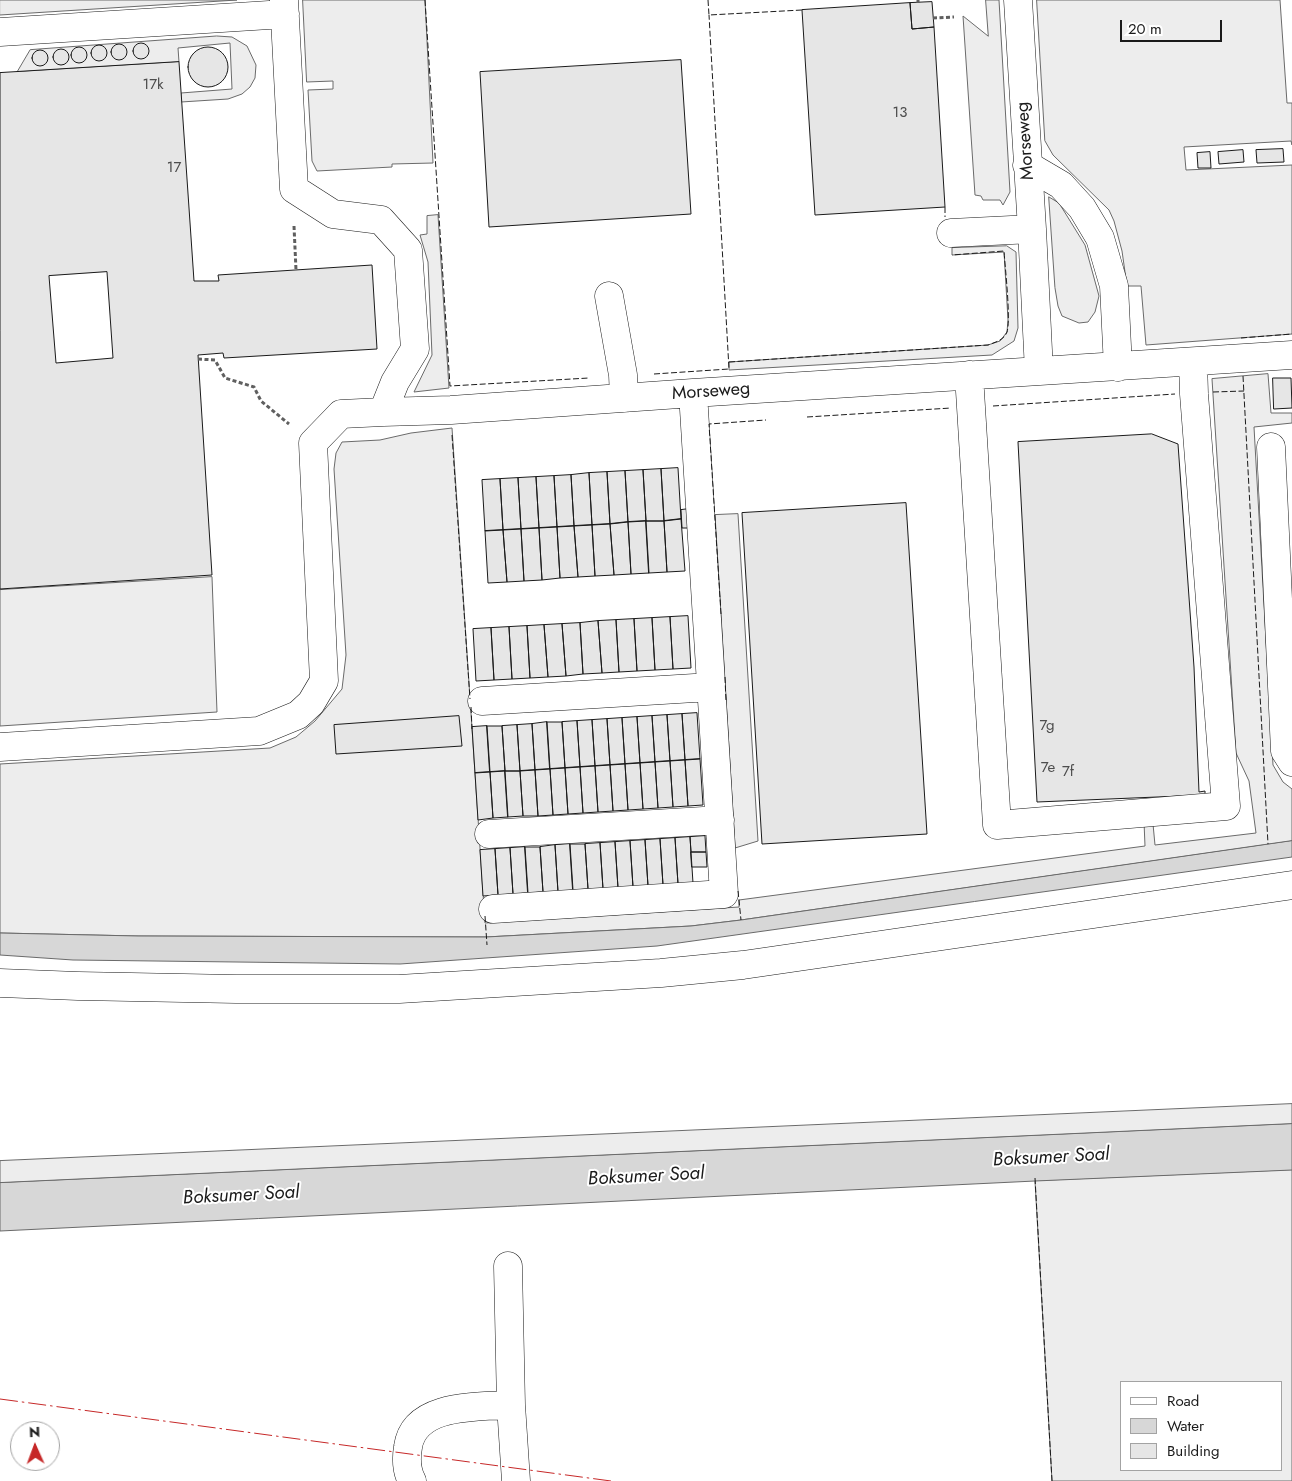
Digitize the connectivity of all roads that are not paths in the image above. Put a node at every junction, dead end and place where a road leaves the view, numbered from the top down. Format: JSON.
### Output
{"nodes":[{"id":1,"x":1018,"y":0,"type":"edge"},
{"id":2,"x":284,"y":7,"type":"edge"},
{"id":3,"x":0,"y":32,"type":"edge"},
{"id":4,"x":1027,"y":165,"type":"junction"},
{"id":5,"x":1032,"y":229,"type":"junction"},
{"id":6,"x":951,"y":233,"type":"dead end"},
{"id":7,"x":609,"y":296,"type":"dead end"},
{"id":8,"x":1292,"y":355,"type":"edge"},
{"id":9,"x":1193,"y":362,"type":"junction"},
{"id":10,"x":1118,"y":367,"type":"junction"},
{"id":11,"x":1039,"y":371,"type":"junction"},
{"id":12,"x":969,"y":375,"type":"junction"},
{"id":13,"x":693,"y":393,"type":"junction"},
{"id":14,"x":624,"y":398,"type":"junction"},
{"id":15,"x":384,"y":412,"type":"junction"},
{"id":16,"x":1271,"y":447,"type":"dead end"},
{"id":17,"x":711,"y":686,"type":"junction"},
{"id":18,"x":482,"y":701,"type":"dead end"},
{"id":19,"x":0,"y":747,"type":"edge"},
{"id":20,"x":1292,"y":762,"type":"edge"},
{"id":21,"x":720,"y":820,"type":"junction"},
{"id":22,"x":489,"y":834,"type":"dead end"},
{"id":23,"x":1292,"y":885,"type":"edge"},
{"id":24,"x":493,"y":909,"type":"dead end"},
{"id":25,"x":0,"y":983,"type":"edge"},
{"id":26,"x":508,"y":1266,"type":"dead end"},
{"id":27,"x":511,"y":1405,"type":"junction"},
{"id":28,"x":412,"y":1481,"type":"edge"},
{"id":29,"x":516,"y":1481,"type":"edge"}],
"edges":[{"from":1,"to":4,"type":"lane","name":"Morseweg"},
{"from":2,"to":3,"type":"lane"},
{"from":2,"to":15,"type":"lane"},
{"from":4,"to":5,"type":"lane","name":"Morseweg"},
{"from":4,"to":10,"type":"lane"},
{"from":5,"to":6,"type":"lane"},
{"from":5,"to":11,"type":"lane","name":"Morseweg"},
{"from":7,"to":14,"type":"lane"},
{"from":8,"to":9,"type":"lane","name":"Morseweg"},
{"from":9,"to":10,"type":"lane","name":"Morseweg"},
{"from":9,"to":12,"type":"lane"},
{"from":10,"to":11,"type":"lane","name":"Morseweg"},
{"from":11,"to":12,"type":"lane","name":"Morseweg"},
{"from":12,"to":13,"type":"lane","name":"Morseweg"},
{"from":13,"to":14,"type":"lane","name":"Morseweg"},
{"from":13,"to":17,"type":"lane"},
{"from":14,"to":15,"type":"lane","name":"Morseweg"},
{"from":15,"to":19,"type":"lane","name":"Morseweg"},
{"from":16,"to":20,"type":"lane"},
{"from":17,"to":18,"type":"lane"},
{"from":17,"to":21,"type":"lane"},
{"from":21,"to":22,"type":"lane"},
{"from":21,"to":24,"type":"lane"},
{"from":23,"to":25,"type":"lane"},
{"from":26,"to":27,"type":"lane"},
{"from":27,"to":28,"type":"lane"},
{"from":27,"to":29,"type":"lane"}]}
